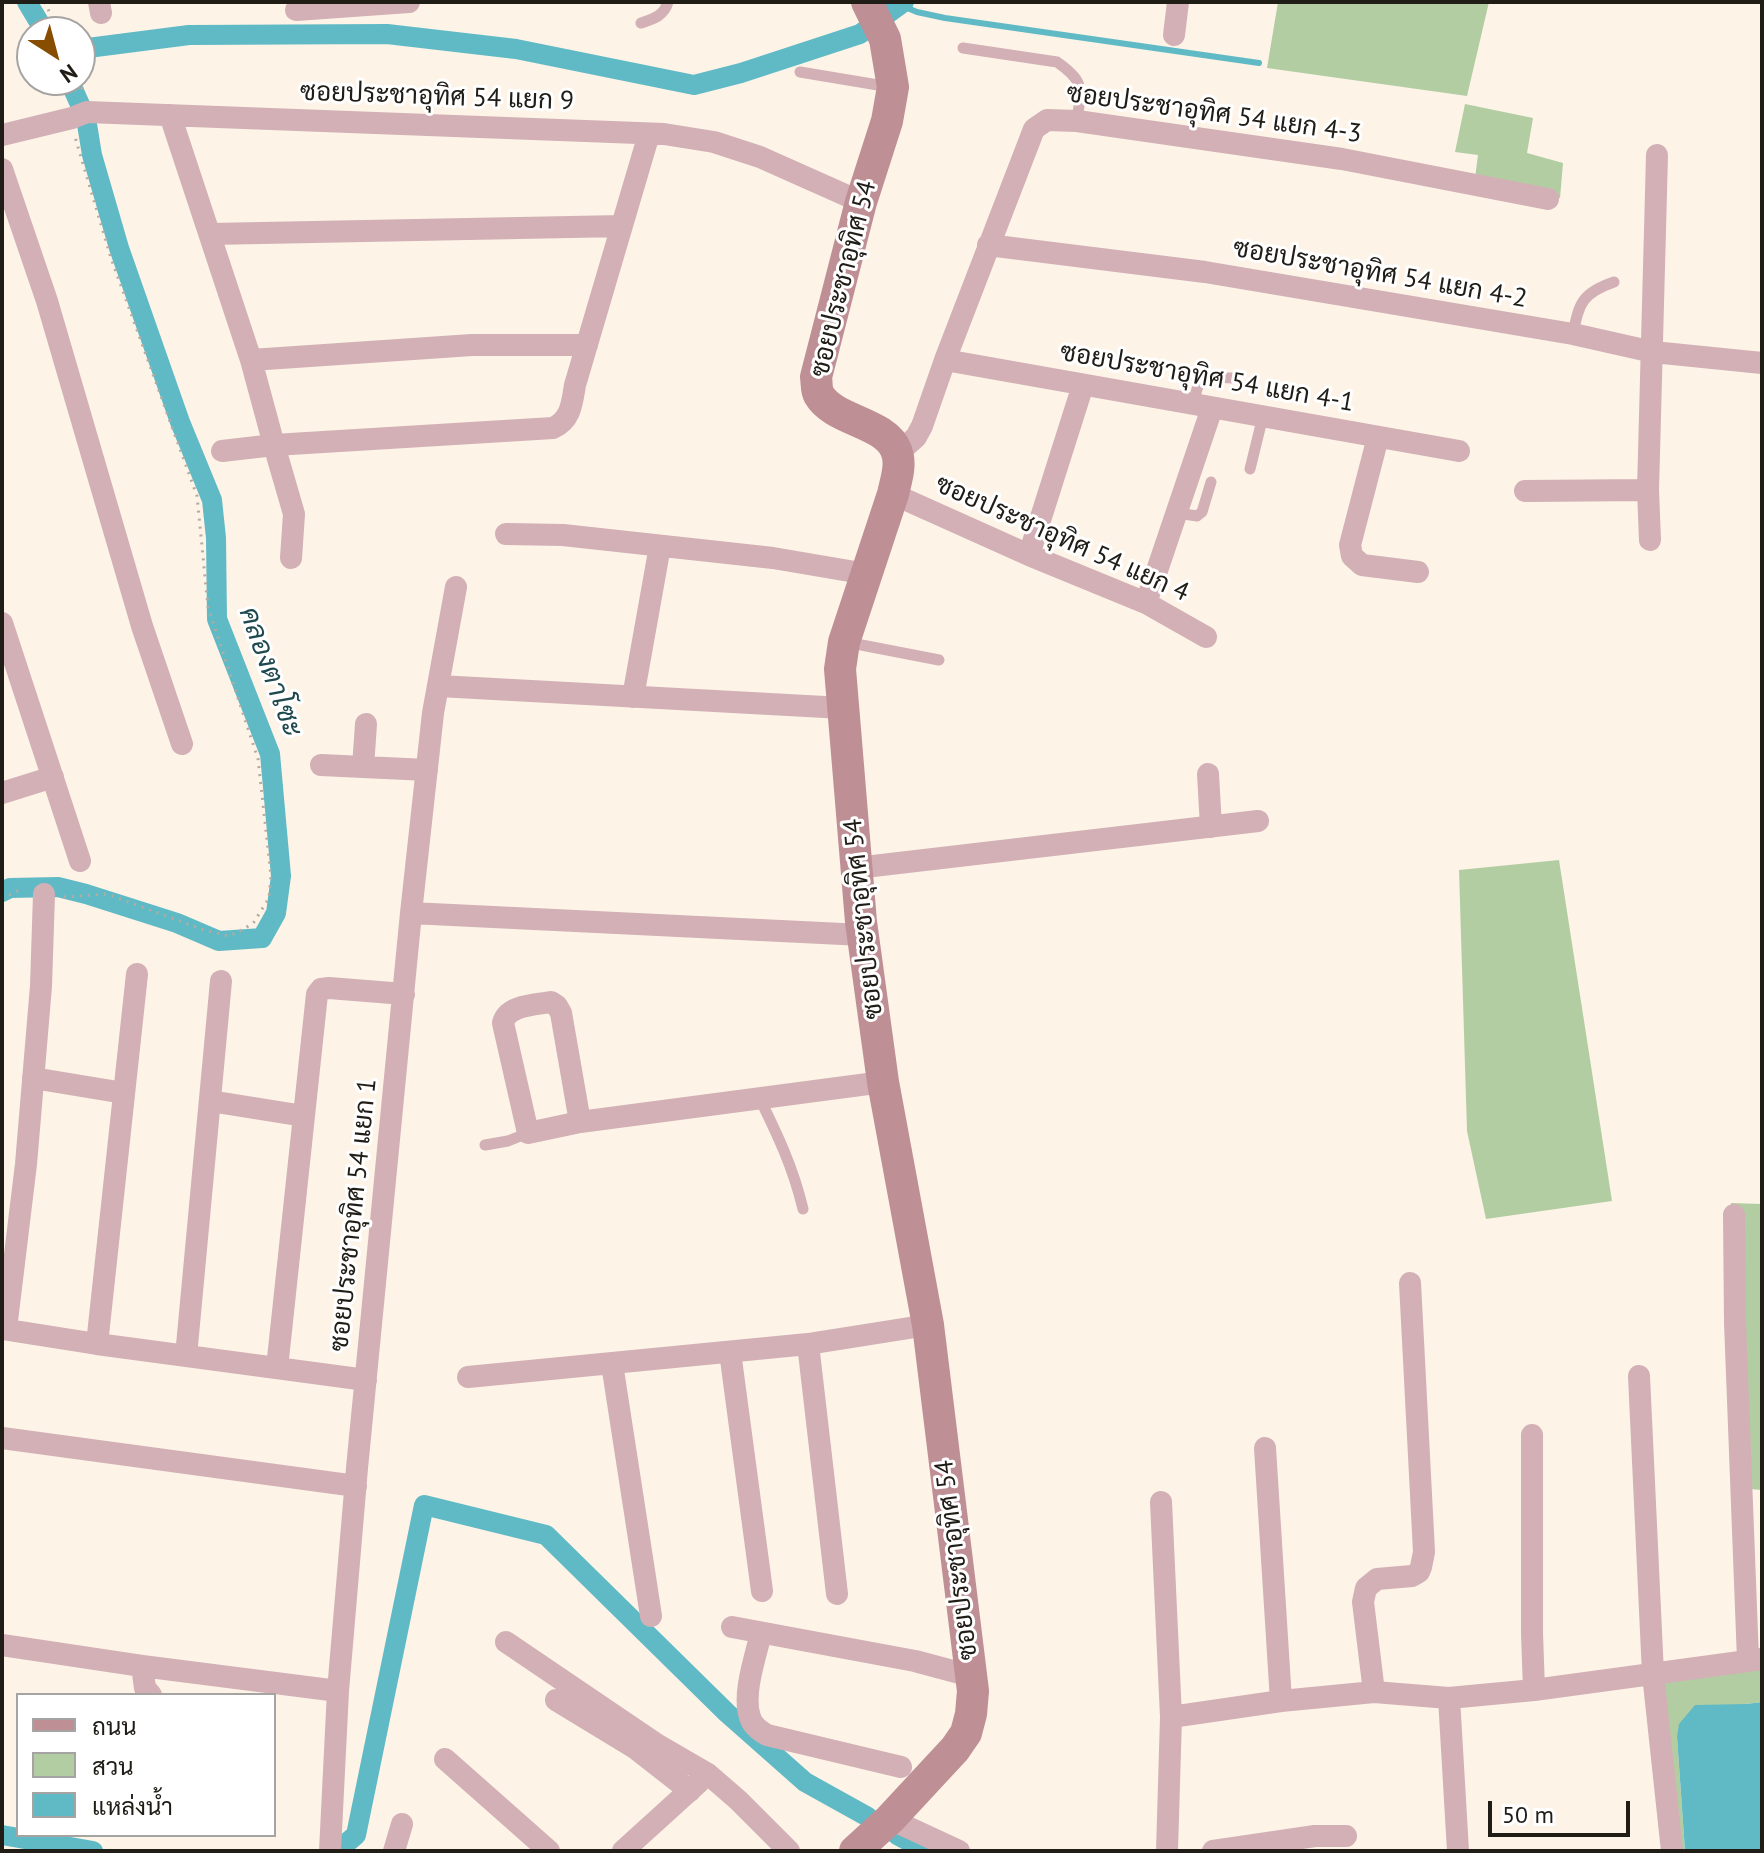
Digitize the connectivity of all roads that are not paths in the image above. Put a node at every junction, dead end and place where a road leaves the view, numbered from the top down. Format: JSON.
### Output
{"nodes":[{"id":1,"x":409,"y":2,"type":"edge"},
{"id":2,"x":668,"y":2,"type":"edge"},
{"id":3,"x":1178,"y":2,"type":"edge"},
{"id":4,"x":868,"y":4,"type":"edge"},
{"id":5,"x":296,"y":10,"type":"dead end"},
{"id":6,"x":641,"y":23,"type":"dead end"},
{"id":7,"x":1174,"y":35,"type":"dead end"},
{"id":8,"x":963,"y":48,"type":"dead end"},
{"id":9,"x":800,"y":72,"type":"dead end"},
{"id":10,"x":893,"y":87,"type":"junction"},
{"id":11,"x":170,"y":115,"type":"junction"},
{"id":12,"x":1077,"y":121,"type":"junction"},
{"id":13,"x":649,"y":134,"type":"junction"},
{"id":14,"x":2,"y":135,"type":"edge"},
{"id":15,"x":1657,"y":155,"type":"dead end"},
{"id":16,"x":2,"y":169,"type":"edge"},
{"id":17,"x":1548,"y":199,"type":"dead end"},
{"id":18,"x":861,"y":202,"type":"junction"},
{"id":19,"x":622,"y":226,"type":"junction"},
{"id":20,"x":210,"y":234,"type":"junction"},
{"id":21,"x":988,"y":245,"type":"junction"},
{"id":22,"x":1614,"y":282,"type":"dead end"},
{"id":23,"x":1573,"y":334,"type":"junction"},
{"id":24,"x":587,"y":345,"type":"junction"},
{"id":25,"x":1653,"y":352,"type":"junction"},
{"id":26,"x":251,"y":360,"type":"junction"},
{"id":27,"x":945,"y":360,"type":"junction"},
{"id":28,"x":1762,"y":363,"type":"edge"},
{"id":29,"x":1234,"y":378,"type":"dead end"},
{"id":30,"x":1083,"y":385,"type":"junction"},
{"id":31,"x":1203,"y":406,"type":"junction"},
{"id":32,"x":1263,"y":416,"type":"junction"},
{"id":33,"x":1378,"y":437,"type":"junction"},
{"id":34,"x":274,"y":445,"type":"junction"},
{"id":35,"x":896,"y":449,"type":"junction"},
{"id":36,"x":222,"y":451,"type":"dead end"},
{"id":37,"x":1459,"y":451,"type":"dead end"},
{"id":38,"x":1250,"y":469,"type":"dead end"},
{"id":39,"x":1211,"y":482,"type":"dead end"},
{"id":40,"x":1648,"y":490,"type":"junction"},
{"id":41,"x":1525,"y":491,"type":"dead end"},
{"id":42,"x":893,"y":494,"type":"junction"},
{"id":43,"x":1177,"y":513,"type":"junction"},
{"id":44,"x":506,"y":534,"type":"dead end"},
{"id":45,"x":1650,"y":540,"type":"dead end"},
{"id":46,"x":660,"y":546,"type":"junction"},
{"id":47,"x":1029,"y":555,"type":"junction"},
{"id":48,"x":291,"y":558,"type":"dead end"},
{"id":49,"x":1418,"y":572,"type":"dead end"},
{"id":50,"x":867,"y":574,"type":"junction"},
{"id":51,"x":456,"y":587,"type":"dead end"},
{"id":52,"x":1146,"y":603,"type":"junction"},
{"id":53,"x":2,"y":623,"type":"edge"},
{"id":54,"x":1206,"y":637,"type":"dead end"},
{"id":55,"x":844,"y":642,"type":"junction"},
{"id":56,"x":939,"y":660,"type":"dead end"},
{"id":57,"x":439,"y":686,"type":"junction"},
{"id":58,"x":633,"y":697,"type":"junction"},
{"id":59,"x":843,"y":708,"type":"junction"},
{"id":60,"x":366,"y":724,"type":"dead end"},
{"id":61,"x":182,"y":744,"type":"dead end"},
{"id":62,"x":321,"y":765,"type":"dead end"},
{"id":63,"x":363,"y":767,"type":"junction"},
{"id":64,"x":427,"y":770,"type":"junction"},
{"id":65,"x":1208,"y":774,"type":"dead end"},
{"id":66,"x":53,"y":777,"type":"junction"},
{"id":67,"x":2,"y":793,"type":"edge"},
{"id":68,"x":1258,"y":821,"type":"dead end"},
{"id":69,"x":1211,"y":827,"type":"junction"},
{"id":70,"x":80,"y":861,"type":"dead end"},
{"id":71,"x":856,"y":868,"type":"junction"},
{"id":72,"x":54,"y":896,"type":"road end"},
{"id":73,"x":411,"y":913,"type":"junction"},
{"id":74,"x":863,"y":935,"type":"junction"},
{"id":75,"x":137,"y":974,"type":"dead end"},
{"id":76,"x":221,"y":981,"type":"dead end"},
{"id":77,"x":404,"y":994,"type":"junction"},
{"id":78,"x":33,"y":1078,"type":"junction"},
{"id":79,"x":883,"y":1082,"type":"junction"},
{"id":80,"x":124,"y":1093,"type":"junction"},
{"id":81,"x":759,"y":1097,"type":"junction"},
{"id":82,"x":210,"y":1101,"type":"junction"},
{"id":83,"x":304,"y":1116,"type":"junction"},
{"id":84,"x":580,"y":1122,"type":"junction"},
{"id":85,"x":528,"y":1133,"type":"junction"},
{"id":86,"x":485,"y":1145,"type":"dead end"},
{"id":87,"x":803,"y":1209,"type":"dead end"},
{"id":88,"x":1734,"y":1215,"type":"dead end"},
{"id":89,"x":1410,"y":1283,"type":"dead end"},
{"id":90,"x":928,"y":1325,"type":"junction"},
{"id":91,"x":4,"y":1329,"type":"edge"},
{"id":92,"x":97,"y":1344,"type":"junction"},
{"id":93,"x":808,"y":1344,"type":"junction"},
{"id":94,"x":730,"y":1352,"type":"junction"},
{"id":95,"x":186,"y":1356,"type":"junction"},
{"id":96,"x":612,"y":1364,"type":"junction"},
{"id":97,"x":277,"y":1368,"type":"junction"},
{"id":98,"x":1639,"y":1376,"type":"dead end"},
{"id":99,"x":468,"y":1377,"type":"dead end"},
{"id":100,"x":366,"y":1380,"type":"junction"},
{"id":101,"x":1532,"y":1435,"type":"dead end"},
{"id":102,"x":2,"y":1438,"type":"edge"},
{"id":103,"x":1265,"y":1448,"type":"dead end"},
{"id":104,"x":356,"y":1486,"type":"junction"},
{"id":105,"x":1161,"y":1502,"type":"dead end"},
{"id":106,"x":762,"y":1591,"type":"dead end"},
{"id":107,"x":837,"y":1594,"type":"dead end"},
{"id":108,"x":651,"y":1616,"type":"dead end"},
{"id":109,"x":732,"y":1627,"type":"dead end"},
{"id":110,"x":761,"y":1633,"type":"junction"},
{"id":111,"x":506,"y":1642,"type":"dead end"},
{"id":112,"x":2,"y":1645,"type":"edge"},
{"id":113,"x":1755,"y":1659,"type":"edge"},
{"id":114,"x":142,"y":1666,"type":"junction"},
{"id":115,"x":1653,"y":1674,"type":"junction"},
{"id":116,"x":971,"y":1676,"type":"junction"},
{"id":117,"x":218,"y":1686,"type":"edge"},
{"id":118,"x":1534,"y":1690,"type":"junction"},
{"id":119,"x":338,"y":1691,"type":"junction"},
{"id":120,"x":1374,"y":1692,"type":"junction"},
{"id":121,"x":149,"y":1693,"type":"edge"},
{"id":122,"x":1449,"y":1698,"type":"junction"},
{"id":123,"x":556,"y":1700,"type":"dead end"},
{"id":124,"x":1281,"y":1701,"type":"junction"},
{"id":125,"x":1171,"y":1717,"type":"junction"},
{"id":126,"x":445,"y":1759,"type":"dead end"},
{"id":127,"x":901,"y":1767,"type":"dead end"},
{"id":128,"x":708,"y":1774,"type":"junction"},
{"id":129,"x":690,"y":1791,"type":"junction"},
{"id":130,"x":890,"y":1819,"type":"junction"},
{"id":131,"x":402,"y":1824,"type":"dead end"},
{"id":132,"x":1346,"y":1836,"type":"dead end"},
{"id":133,"x":1316,"y":1844,"type":"edge"},
{"id":134,"x":330,"y":1848,"type":"edge"},
{"id":135,"x":394,"y":1851,"type":"edge"},
{"id":136,"x":549,"y":1851,"type":"edge"},
{"id":137,"x":623,"y":1851,"type":"edge"},
{"id":138,"x":789,"y":1851,"type":"edge"},
{"id":139,"x":855,"y":1851,"type":"edge"},
{"id":140,"x":959,"y":1851,"type":"edge"},
{"id":141,"x":1167,"y":1851,"type":"edge"},
{"id":142,"x":1213,"y":1851,"type":"edge"},
{"id":143,"x":1458,"y":1851,"type":"edge"},
{"id":144,"x":1672,"y":1851,"type":"edge"}],
"edges":[{"from":1,"to":5,"type":"street"},
{"from":2,"to":6,"type":"lane"},
{"from":3,"to":7,"type":"street"},
{"from":4,"to":10,"type":"street","name":"ซอยประชาอุทิศ 54"},
{"from":8,"to":12,"type":"lane"},
{"from":9,"to":10,"type":"lane"},
{"from":10,"to":18,"type":"street","name":"ซอยประชาอุทิศ 54"},
{"from":11,"to":13,"type":"street","name":"ซอยประชาอุทิศ 54 แยก 9"},
{"from":11,"to":14,"type":"street","name":"ซอยประชาอุทิศ 54 แยก 9"},
{"from":11,"to":20,"type":"street"},
{"from":12,"to":17,"type":"street","name":"ซอยประชาอุทิศ 54 แยก 4-3"},
{"from":12,"to":21,"type":"street","name":"ซอยประชาอุทิศ 54 แยก 4-3"},
{"from":13,"to":18,"type":"street","name":"ซอยประชาอุทิศ 54 แยก 9"},
{"from":13,"to":19,"type":"street"},
{"from":15,"to":25,"type":"street"},
{"from":16,"to":61,"type":"street"},
{"from":18,"to":35,"type":"street","name":"ซอยประชาอุทิศ 54"},
{"from":19,"to":20,"type":"street"},
{"from":19,"to":24,"type":"street"},
{"from":20,"to":26,"type":"street"},
{"from":21,"to":23,"type":"street","name":"ซอยประชาอุทิศ 54 แยก 4-2"},
{"from":21,"to":27,"type":"street","name":"ซอยประชาอุทิศ 54 แยก 4-3"},
{"from":22,"to":23,"type":"lane"},
{"from":23,"to":25,"type":"street","name":"ซอยประชาอุทิศ 54 แยก 4-2"},
{"from":24,"to":26,"type":"street"},
{"from":24,"to":34,"type":"street"},
{"from":25,"to":28,"type":"street","name":"ซอยประชาอุทิศ 54 แยก 4-2"},
{"from":25,"to":40,"type":"street"},
{"from":26,"to":34,"type":"street"},
{"from":27,"to":30,"type":"street","name":"ซอยประชาอุทิศ 54 แยก 4-1"},
{"from":27,"to":35,"type":"street","name":"ซอยประชาอุทิศ 54 แยก 4-3"},
{"from":29,"to":31,"type":"lane"},
{"from":30,"to":31,"type":"street","name":"ซอยประชาอุทิศ 54 แยก 4-1"},
{"from":30,"to":47,"type":"street"},
{"from":31,"to":32,"type":"street","name":"ซอยประชาอุทิศ 54 แยก 4-1"},
{"from":31,"to":43,"type":"street"},
{"from":32,"to":33,"type":"street","name":"ซอยประชาอุทิศ 54 แยก 4-1"},
{"from":32,"to":38,"type":"lane"},
{"from":33,"to":37,"type":"street","name":"ซอยประชาอุทิศ 54 แยก 4-1"},
{"from":33,"to":49,"type":"street"},
{"from":34,"to":36,"type":"street"},
{"from":34,"to":48,"type":"street"},
{"from":35,"to":42,"type":"street","name":"ซอยประชาอุทิศ 54"},
{"from":39,"to":43,"type":"lane"},
{"from":40,"to":41,"type":"street"},
{"from":40,"to":45,"type":"street"},
{"from":42,"to":47,"type":"street","name":"ซอยประชาอุทิศ 54 แยก 4"},
{"from":42,"to":50,"type":"street","name":"ซอยประชาอุทิศ 54"},
{"from":43,"to":52,"type":"street"},
{"from":44,"to":46,"type":"street"},
{"from":46,"to":50,"type":"street"},
{"from":46,"to":58,"type":"street"},
{"from":47,"to":52,"type":"street","name":"ซอยประชาอุทิศ 54 แยก 4"},
{"from":50,"to":55,"type":"street","name":"ซอยประชาอุทิศ 54"},
{"from":51,"to":57,"type":"street","name":"ซอยประชาอุทิศ 54 แยก 1"},
{"from":52,"to":54,"type":"street","name":"ซอยประชาอุทิศ 54 แยก 4"},
{"from":53,"to":66,"type":"street"},
{"from":55,"to":56,"type":"lane"},
{"from":55,"to":59,"type":"street","name":"ซอยประชาอุทิศ 54"},
{"from":57,"to":58,"type":"street"},
{"from":57,"to":64,"type":"street","name":"ซอยประชาอุทิศ 54 แยก 1"},
{"from":58,"to":59,"type":"street"},
{"from":59,"to":71,"type":"street","name":"ซอยประชาอุทิศ 54"},
{"from":60,"to":63,"type":"street"},
{"from":62,"to":63,"type":"street"},
{"from":63,"to":64,"type":"street"},
{"from":64,"to":73,"type":"street","name":"ซอยประชาอุทิศ 54 แยก 1"},
{"from":65,"to":69,"type":"street"},
{"from":66,"to":67,"type":"street"},
{"from":66,"to":70,"type":"street"},
{"from":68,"to":69,"type":"street"},
{"from":69,"to":71,"type":"street"},
{"from":71,"to":74,"type":"street","name":"ซอยประชาอุทิศ 54"},
{"from":72,"to":78,"type":"street"},
{"from":73,"to":74,"type":"street"},
{"from":73,"to":77,"type":"street","name":"ซอยประชาอุทิศ 54 แยก 1"},
{"from":74,"to":79,"type":"street","name":"ซอยประชาอุทิศ 54"},
{"from":75,"to":80,"type":"street"},
{"from":76,"to":82,"type":"street"},
{"from":77,"to":83,"type":"street"},
{"from":77,"to":100,"type":"street","name":"ซอยประชาอุทิศ 54 แยก 1"},
{"from":78,"to":80,"type":"street"},
{"from":78,"to":91,"type":"street"},
{"from":79,"to":81,"type":"street"},
{"from":79,"to":90,"type":"street","name":"ซอยประชาอุทิศ 54"},
{"from":80,"to":92,"type":"street"},
{"from":81,"to":84,"type":"street"},
{"from":81,"to":87,"type":"lane"},
{"from":82,"to":83,"type":"street"},
{"from":82,"to":95,"type":"street"},
{"from":83,"to":97,"type":"street"},
{"from":84,"to":85,"type":"street"},
{"from":84,"to":85,"type":"street"},
{"from":85,"to":86,"type":"lane"},
{"from":88,"to":113,"type":"street"},
{"from":89,"to":120,"type":"street"},
{"from":90,"to":93,"type":"street"},
{"from":90,"to":116,"type":"street","name":"ซอยประชาอุทิศ 54"},
{"from":91,"to":92,"type":"street"},
{"from":92,"to":95,"type":"street"},
{"from":93,"to":94,"type":"street"},
{"from":93,"to":107,"type":"street"},
{"from":94,"to":96,"type":"street"},
{"from":94,"to":106,"type":"street"},
{"from":95,"to":97,"type":"street"},
{"from":96,"to":99,"type":"street"},
{"from":96,"to":108,"type":"street"},
{"from":97,"to":100,"type":"street"},
{"from":98,"to":115,"type":"street"},
{"from":100,"to":104,"type":"street","name":"ซอยประชาอุทิศ 54 แยก 1"},
{"from":101,"to":118,"type":"street"},
{"from":102,"to":104,"type":"street"},
{"from":103,"to":124,"type":"street"},
{"from":104,"to":119,"type":"street","name":"ซอยประชาอุทิศ 54 แยก 1"},
{"from":105,"to":125,"type":"street"},
{"from":109,"to":110,"type":"street"},
{"from":110,"to":116,"type":"street"},
{"from":110,"to":127,"type":"street"},
{"from":111,"to":128,"type":"street"},
{"from":112,"to":114,"type":"street"},
{"from":113,"to":115,"type":"street"},
{"from":114,"to":117,"type":"street"},
{"from":114,"to":121,"type":"street"},
{"from":115,"to":118,"type":"street"},
{"from":115,"to":144,"type":"street"},
{"from":116,"to":130,"type":"street","name":"ซอยประชาอุทิศ 54"},
{"from":117,"to":119,"type":"street"},
{"from":118,"to":122,"type":"street"},
{"from":119,"to":134,"type":"street","name":"ซอยประชาอุทิศ 54 แยก 1"},
{"from":120,"to":122,"type":"street"},
{"from":120,"to":124,"type":"street"},
{"from":122,"to":143,"type":"street"},
{"from":123,"to":129,"type":"street"},
{"from":124,"to":125,"type":"street"},
{"from":125,"to":141,"type":"street"},
{"from":126,"to":136,"type":"street"},
{"from":128,"to":129,"type":"street"},
{"from":128,"to":138,"type":"street"},
{"from":129,"to":137,"type":"street"},
{"from":130,"to":139,"type":"street","name":"ซอยประชาอุทิศ 54"},
{"from":130,"to":140,"type":"street"},
{"from":131,"to":135,"type":"street"},
{"from":132,"to":133,"type":"street"},
{"from":133,"to":142,"type":"street"}]}
